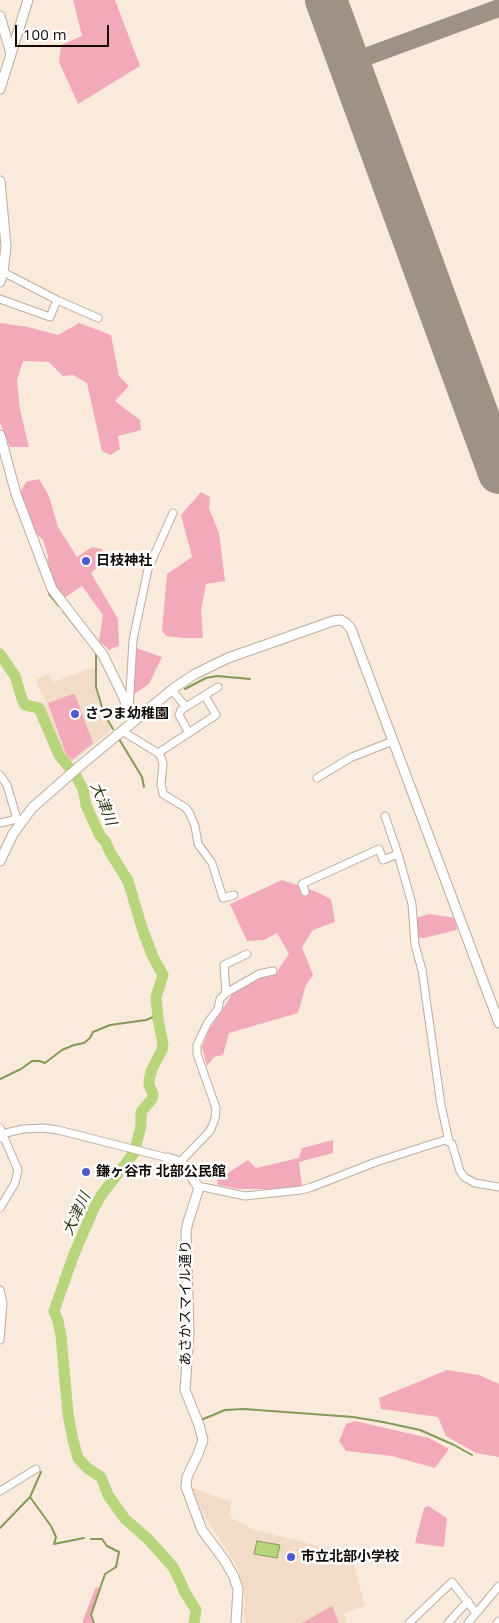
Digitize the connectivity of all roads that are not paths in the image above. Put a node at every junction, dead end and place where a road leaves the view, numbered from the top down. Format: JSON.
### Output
{"nodes":[{"id":1,"x":28,"y":0,"type":"edge"},
{"id":2,"x":0,"y":16,"type":"edge"},
{"id":3,"x":11,"y":54,"type":"junction"},
{"id":4,"x":0,"y":89,"type":"edge"},
{"id":5,"x":0,"y":181,"type":"edge"},
{"id":6,"x":3,"y":272,"type":"junction"},
{"id":7,"x":0,"y":282,"type":"edge"},
{"id":8,"x":0,"y":299,"type":"edge"},
{"id":9,"x":57,"y":300,"type":"junction"},
{"id":10,"x":98,"y":318,"type":"dead end"},
{"id":11,"x":0,"y":435,"type":"edge"},
{"id":12,"x":173,"y":512,"type":"dead end"},
{"id":13,"x":218,"y":687,"type":"dead end"},
{"id":14,"x":172,"y":690,"type":"junction"},
{"id":15,"x":205,"y":696,"type":"junction"},
{"id":16,"x":186,"y":706,"type":"junction"},
{"id":17,"x":128,"y":712,"type":"junction"},
{"id":18,"x":133,"y":722,"type":"junction"},
{"id":19,"x":122,"y":731,"type":"junction"},
{"id":20,"x":189,"y":733,"type":"junction"},
{"id":21,"x":393,"y":741,"type":"junction"},
{"id":22,"x":158,"y":753,"type":"junction"},
{"id":23,"x":0,"y":775,"type":"edge"},
{"id":24,"x":317,"y":778,"type":"dead end"},
{"id":25,"x":385,"y":816,"type":"dead end"},
{"id":26,"x":19,"y":820,"type":"junction"},
{"id":27,"x":0,"y":823,"type":"edge"},
{"id":28,"x":398,"y":854,"type":"junction"},
{"id":29,"x":0,"y":861,"type":"edge"},
{"id":30,"x":305,"y":892,"type":"dead end"},
{"id":31,"x":234,"y":895,"type":"dead end"},
{"id":32,"x":246,"y":954,"type":"dead end"},
{"id":33,"x":274,"y":971,"type":"dead end"},
{"id":34,"x":226,"y":992,"type":"junction"},
{"id":35,"x":499,"y":1023,"type":"edge"},
{"id":36,"x":0,"y":1128,"type":"edge"},
{"id":37,"x":1,"y":1137,"type":"edge"},
{"id":38,"x":449,"y":1141,"type":"junction"},
{"id":39,"x":168,"y":1158,"type":"joint"},
{"id":40,"x":180,"y":1162,"type":"junction"},
{"id":41,"x":499,"y":1187,"type":"edge"},
{"id":42,"x":199,"y":1188,"type":"junction"},
{"id":43,"x":0,"y":1208,"type":"edge"},
{"id":44,"x":0,"y":1290,"type":"edge"},
{"id":45,"x":0,"y":1340,"type":"edge"},
{"id":46,"x":36,"y":1470,"type":"dead end"},
{"id":47,"x":0,"y":1491,"type":"edge"},
{"id":48,"x":498,"y":1590,"type":"edge"},
{"id":49,"x":468,"y":1601,"type":"junction"},
{"id":50,"x":476,"y":1613,"type":"junction"},
{"id":51,"x":237,"y":1621,"type":"edge"},
{"id":52,"x":409,"y":1623,"type":"edge"},
{"id":53,"x":448,"y":1623,"type":"edge"},
{"id":54,"x":468,"y":1623,"type":"edge"}],
"edges":[{"from":1,"to":3,"type":"street"},
{"from":2,"to":3,"type":"street"},
{"from":3,"to":4,"type":"street"},
{"from":5,"to":6,"type":"street"},
{"from":6,"to":7,"type":"street"},
{"from":6,"to":9,"type":"street"},
{"from":8,"to":9,"type":"street"},
{"from":9,"to":10,"type":"street"},
{"from":11,"to":17,"type":"street"},
{"from":12,"to":17,"type":"street"},
{"from":13,"to":15,"type":"street"},
{"from":14,"to":16,"type":"street"},
{"from":14,"to":18,"type":"street"},
{"from":14,"to":21,"type":"street"},
{"from":15,"to":16,"type":"street"},
{"from":15,"to":20,"type":"street"},
{"from":16,"to":20,"type":"street"},
{"from":17,"to":18,"type":"street"},
{"from":18,"to":19,"type":"street"},
{"from":19,"to":22,"type":"street"},
{"from":19,"to":26,"type":"street"},
{"from":20,"to":22,"type":"street"},
{"from":21,"to":24,"type":"street"},
{"from":21,"to":35,"type":"street"},
{"from":22,"to":31,"type":"street"},
{"from":23,"to":26,"type":"street"},
{"from":25,"to":28,"type":"street"},
{"from":26,"to":27,"type":"street"},
{"from":26,"to":29,"type":"street"},
{"from":28,"to":30,"type":"street"},
{"from":28,"to":38,"type":"street"},
{"from":32,"to":34,"type":"street"},
{"from":33,"to":34,"type":"street"},
{"from":34,"to":40,"type":"street"},
{"from":36,"to":37,"type":"street"},
{"from":37,"to":39,"type":"street"},
{"from":37,"to":43,"type":"street"},
{"from":38,"to":41,"type":"street"},
{"from":38,"to":42,"type":"street"},
{"from":39,"to":40,"type":"street"},
{"from":40,"to":42,"type":"street"},
{"from":42,"to":51,"type":"street","name":"あさかスマイル通り"},
{"from":44,"to":45,"type":"street"},
{"from":46,"to":47,"type":"street"},
{"from":48,"to":50,"type":"street"},
{"from":49,"to":50,"type":"street"},
{"from":49,"to":52,"type":"street"},
{"from":49,"to":53,"type":"street"},
{"from":50,"to":54,"type":"street"}]}
